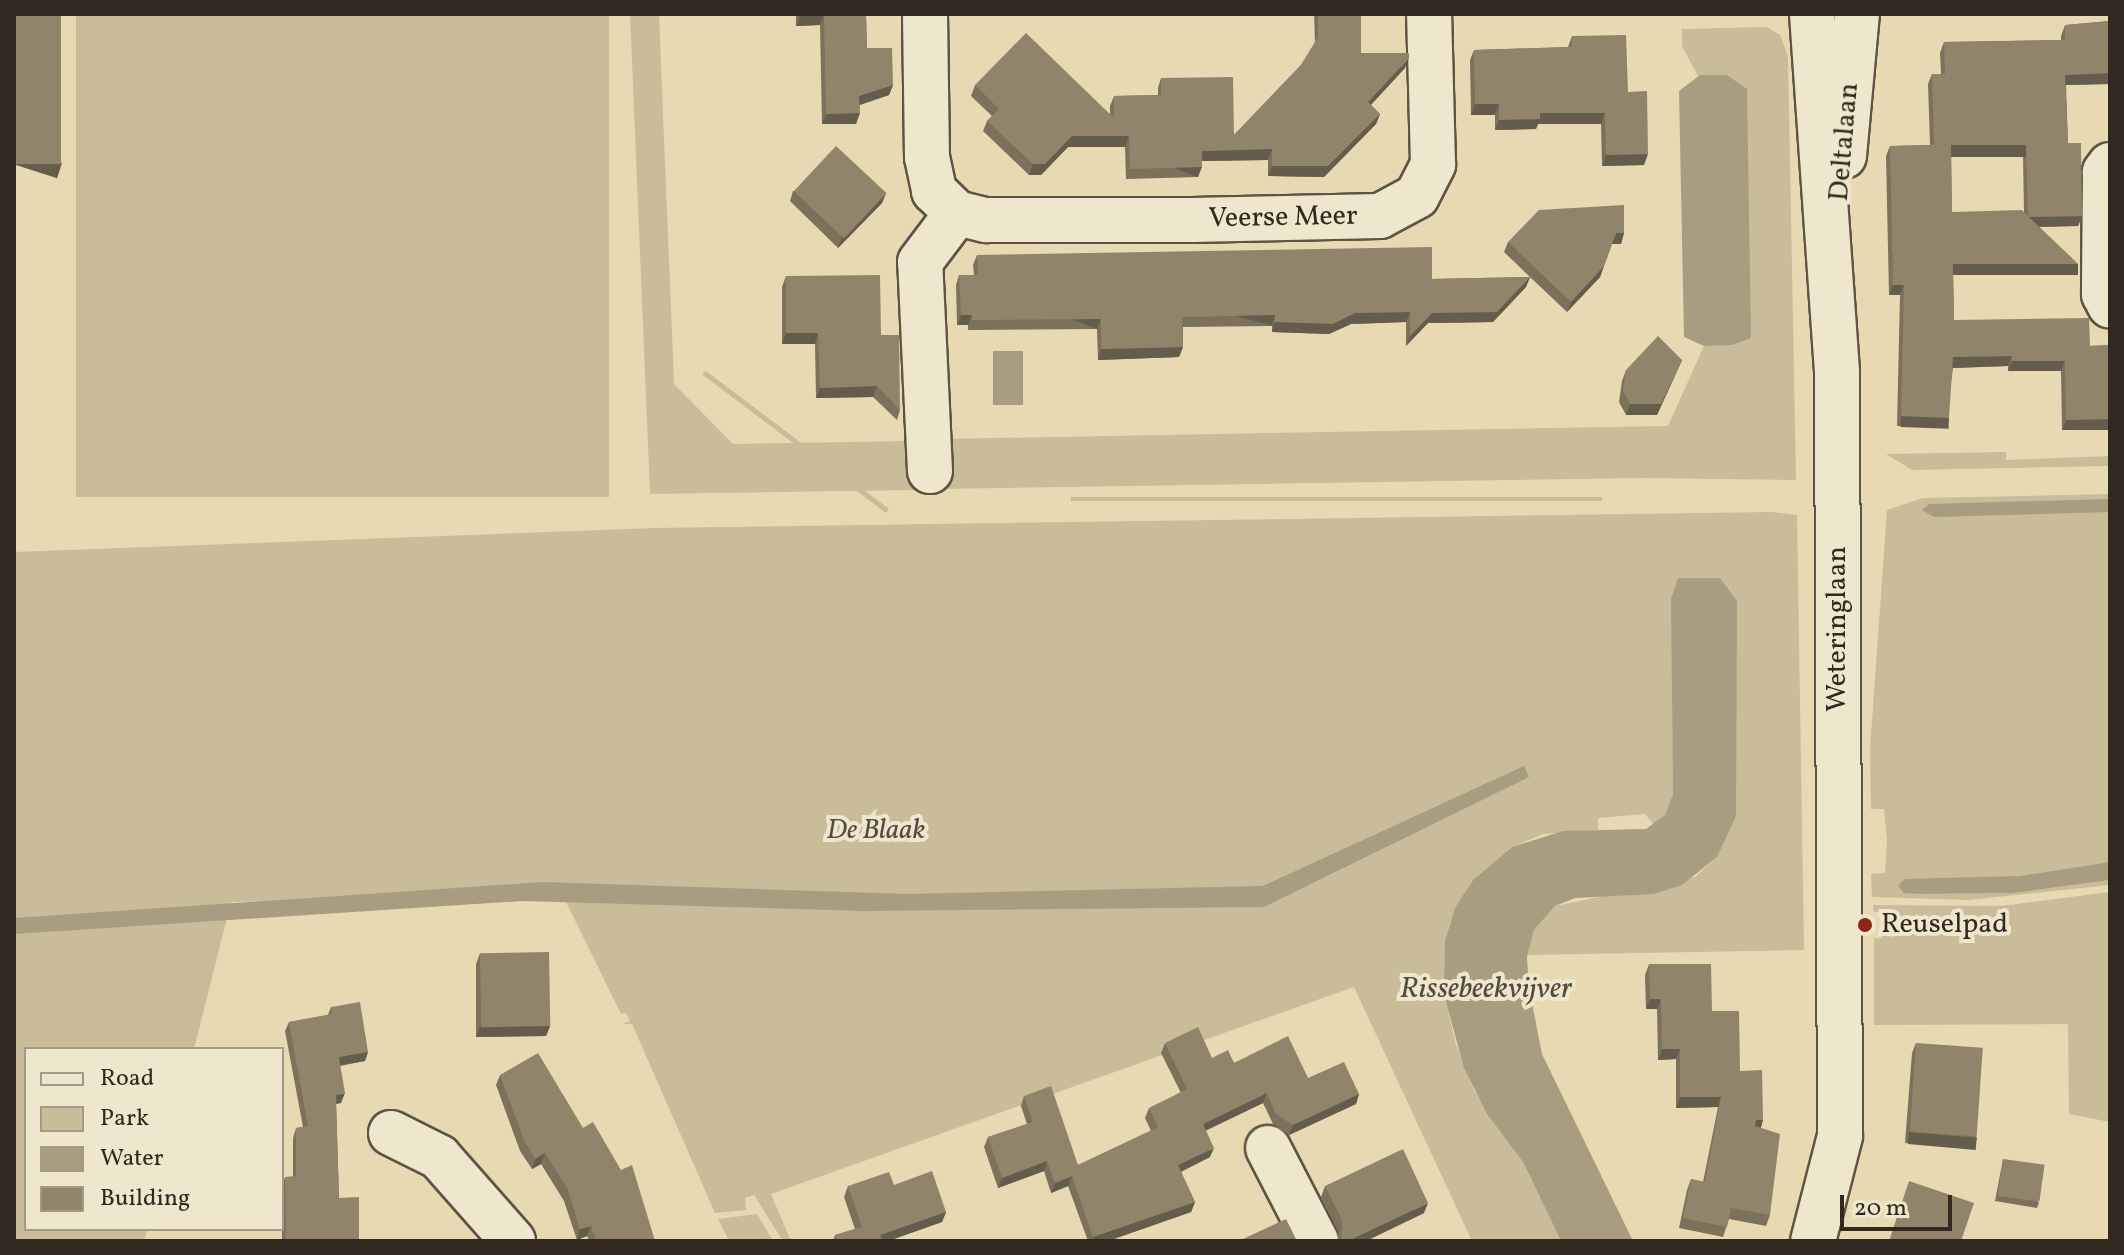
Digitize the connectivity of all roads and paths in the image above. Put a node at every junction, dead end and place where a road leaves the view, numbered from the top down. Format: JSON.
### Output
{"nodes":[{"id":1,"x":925,"y":14,"type":"edge"},
{"id":2,"x":1429,"y":14,"type":"edge"},
{"id":3,"x":1812,"y":14,"type":"edge"},
{"id":4,"x":1857,"y":14,"type":"edge"},
{"id":5,"x":2110,"y":165,"type":"edge"},
{"id":6,"x":957,"y":213,"type":"junction"},
{"id":7,"x":1833,"y":270,"type":"junction"},
{"id":8,"x":2110,"y":306,"type":"edge"},
{"id":9,"x":930,"y":471,"type":"dead end"},
{"id":10,"x":391,"y":1133,"type":"dead end"},
{"id":11,"x":1268,"y":1148,"type":"dead end"},
{"id":12,"x":513,"y":1241,"type":"edge"},
{"id":13,"x":1316,"y":1241,"type":"edge"},
{"id":14,"x":1813,"y":1241,"type":"edge"}],
"edges":[{"from":1,"to":6,"type":"street"},
{"from":2,"to":6,"type":"street","name":"Veerse Meer"},
{"from":3,"to":7,"type":"street","name":"Weteringlaan"},
{"from":4,"to":7,"type":"street","name":"Deltalaan"},
{"from":5,"to":8,"type":"street"},
{"from":6,"to":9,"type":"street"},
{"from":7,"to":14,"type":"street","name":"Weteringlaan"},
{"from":10,"to":12,"type":"street"},
{"from":11,"to":13,"type":"street"}]}
